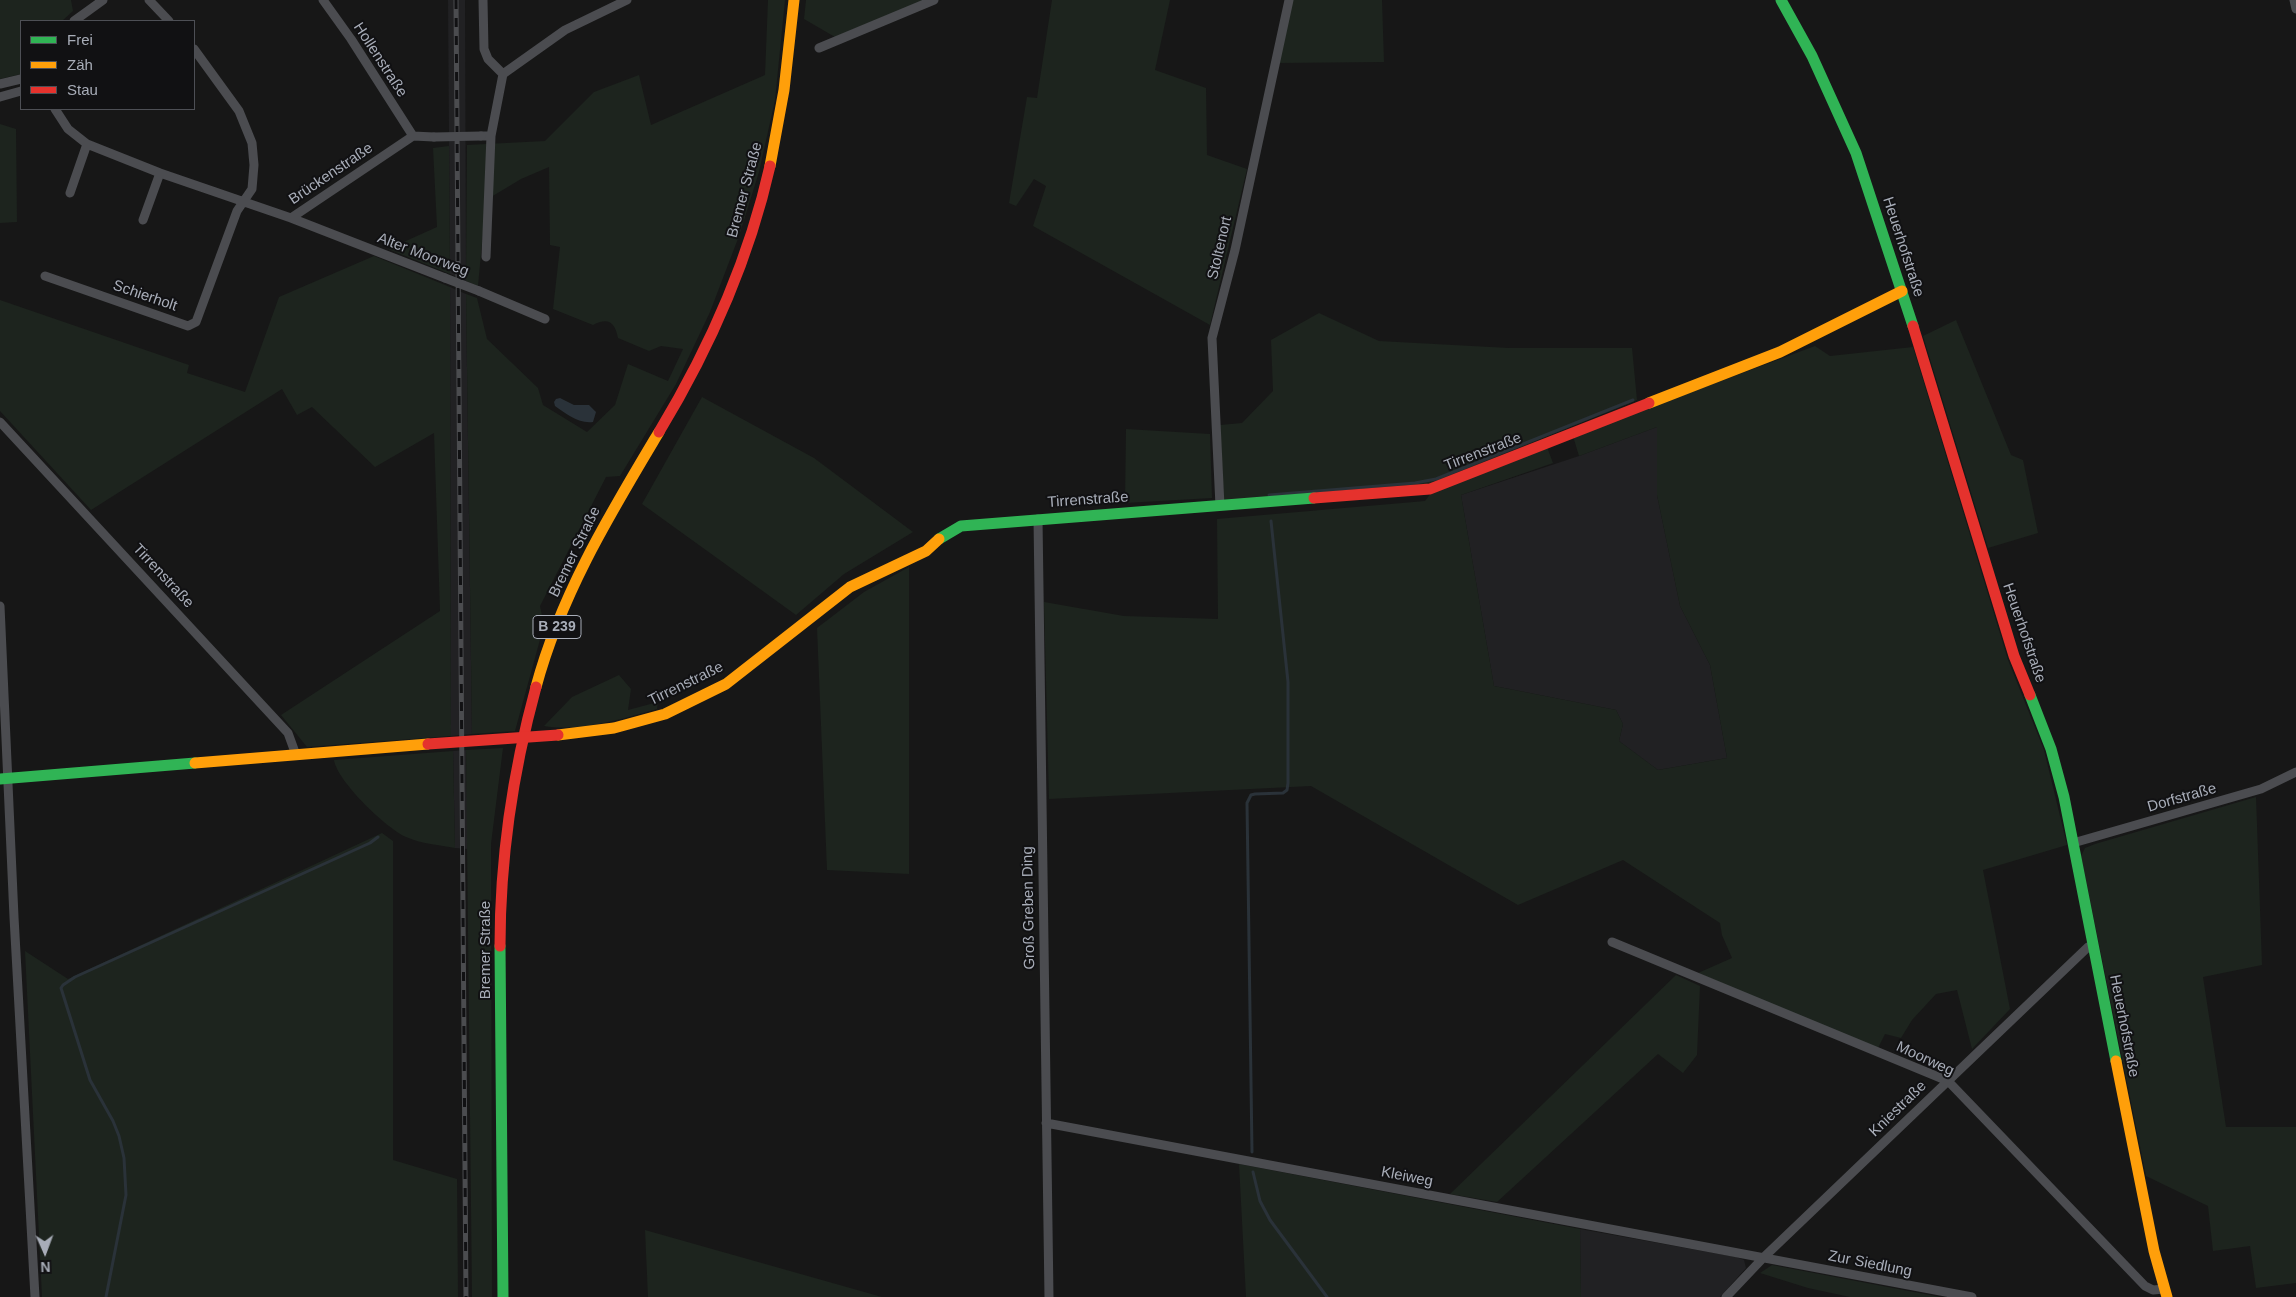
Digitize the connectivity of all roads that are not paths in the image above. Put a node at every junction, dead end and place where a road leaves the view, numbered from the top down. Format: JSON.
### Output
{"nodes":[{"id":1,"x":104,"y":0,"type":"edge"},
{"id":2,"x":149,"y":0,"type":"edge"},
{"id":3,"x":323,"y":0,"type":"edge"},
{"id":4,"x":483,"y":0,"type":"edge"},
{"id":5,"x":627,"y":0,"type":"edge"},
{"id":6,"x":794,"y":0,"type":"edge"},
{"id":7,"x":934,"y":0,"type":"edge"},
{"id":8,"x":1289,"y":0,"type":"edge"},
{"id":9,"x":1781,"y":0,"type":"edge"},
{"id":10,"x":2294,"y":0,"type":"edge"},
{"id":11,"x":2296,"y":9,"type":"edge"},
{"id":12,"x":75,"y":20,"type":"edge"},
{"id":13,"x":168,"y":20,"type":"edge"},
{"id":14,"x":819,"y":48,"type":"dead end"},
{"id":15,"x":195,"y":50,"type":"edge"},
{"id":16,"x":503,"y":74,"type":"junction"},
{"id":17,"x":20,"y":80,"type":"edge"},
{"id":18,"x":0,"y":84,"type":"edge"},
{"id":19,"x":20,"y":91,"type":"edge"},
{"id":20,"x":0,"y":97,"type":"edge"},
{"id":21,"x":56,"y":110,"type":"edge"},
{"id":22,"x":412,"y":136,"type":"junction"},
{"id":23,"x":486,"y":136,"type":"junction"},
{"id":24,"x":87,"y":144,"type":"junction"},
{"id":25,"x":160,"y":173,"type":"junction"},
{"id":26,"x":70,"y":193,"type":"dead end"},
{"id":27,"x":244,"y":201,"type":"junction"},
{"id":28,"x":291,"y":218,"type":"junction"},
{"id":29,"x":143,"y":220,"type":"dead end"},
{"id":30,"x":486,"y":257,"type":"dead end"},
{"id":31,"x":45,"y":276,"type":"dead end"},
{"id":32,"x":1902,"y":291,"type":"junction"},
{"id":33,"x":545,"y":319,"type":"dead end"},
{"id":34,"x":0,"y":422,"type":"edge"},
{"id":35,"x":1220,"y":506,"type":"junction"},
{"id":36,"x":1038,"y":519,"type":"junction"},
{"id":37,"x":0,"y":606,"type":"edge"},
{"id":38,"x":296,"y":755,"type":"junction"},
{"id":39,"x":2296,"y":772,"type":"edge"},
{"id":40,"x":4,"y":778,"type":"edge"},
{"id":41,"x":2073,"y":843,"type":"junction"},
{"id":42,"x":1612,"y":942,"type":"dead end"},
{"id":43,"x":2093,"y":946,"type":"junction"},
{"id":44,"x":1948,"y":1081,"type":"junction"},
{"id":45,"x":1046,"y":1123,"type":"junction"},
{"id":46,"x":1764,"y":1257,"type":"junction"},
{"id":47,"x":2165,"y":1293,"type":"edge"},
{"id":48,"x":36,"y":1297,"type":"edge"},
{"id":49,"x":503,"y":1297,"type":"edge"},
{"id":50,"x":1049,"y":1297,"type":"edge"},
{"id":51,"x":1726,"y":1297,"type":"edge"},
{"id":52,"x":1972,"y":1297,"type":"edge"}],
"edges":[{"from":1,"to":12,"type":"street"},
{"from":2,"to":13,"type":"street"},
{"from":3,"to":22,"type":"street","name":"Hollenstraße"},
{"from":4,"to":16,"type":"street"},
{"from":5,"to":16,"type":"street"},
{"from":6,"to":49,"type":"street","name":"Bremer Straße","number":"B 239"},
{"from":7,"to":14,"type":"street"},
{"from":8,"to":35,"type":"street","name":"Stoltenort"},
{"from":9,"to":32,"type":"street","name":"Heuerhofstraße"},
{"from":10,"to":11,"type":"street"},
{"from":15,"to":27,"type":"street","name":"Schierholt"},
{"from":16,"to":23,"type":"street"},
{"from":17,"to":18,"type":"street"},
{"from":19,"to":20,"type":"street"},
{"from":21,"to":24,"type":"street","name":"Brückenstraße"},
{"from":22,"to":23,"type":"street","bridge":true},
{"from":22,"to":28,"type":"street","name":"Brückenstraße"},
{"from":23,"to":30,"type":"street"},
{"from":24,"to":25,"type":"street","name":"Brückenstraße"},
{"from":24,"to":26,"type":"street"},
{"from":25,"to":27,"type":"street","name":"Brückenstraße"},
{"from":25,"to":29,"type":"street"},
{"from":27,"to":28,"type":"street","name":"Brückenstraße"},
{"from":27,"to":31,"type":"street","name":"Schierholt"},
{"from":28,"to":33,"type":"street","name":"Alter Moorweg","bridge":true},
{"from":32,"to":35,"type":"street","name":"Tirrenstraße"},
{"from":32,"to":41,"type":"street","name":"Heuerhofstraße"},
{"from":34,"to":38,"type":"street","name":"Tirrenstraße"},
{"from":35,"to":36,"type":"street","name":"Tirrenstraße"},
{"from":36,"to":38,"type":"street","name":"Tirrenstraße","bridge":true},
{"from":36,"to":45,"type":"street","name":"Groß Greben Ding"},
{"from":37,"to":40,"type":"street"},
{"from":38,"to":40,"type":"street","name":"Tirrenstraße"},
{"from":39,"to":41,"type":"street","name":"Dorfstraße"},
{"from":40,"to":48,"type":"street"},
{"from":41,"to":43,"type":"street","name":"Heuerhofstraße"},
{"from":42,"to":44,"type":"street","name":"Moorweg"},
{"from":43,"to":44,"type":"street","name":"Kniestraße"},
{"from":43,"to":47,"type":"street","name":"Heuerhofstraße"},
{"from":44,"to":46,"type":"street","name":"Kniestraße"},
{"from":44,"to":47,"type":"street","name":"Moorweg"},
{"from":45,"to":46,"type":"street","name":"Kleiweg"},
{"from":45,"to":50,"type":"street","name":"Groß Greben Ding"},
{"from":46,"to":51,"type":"street","name":"Kniestraße"},
{"from":46,"to":52,"type":"street","name":"Zur Siedlung"}]}
